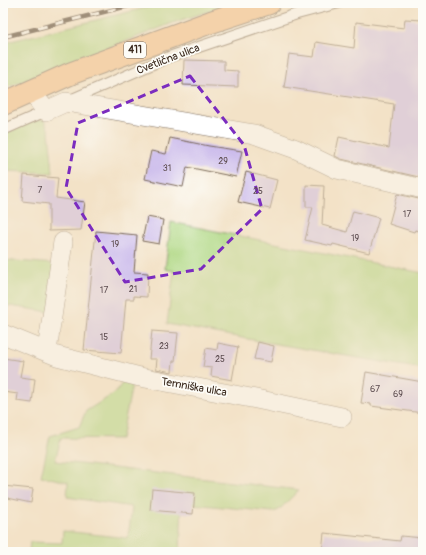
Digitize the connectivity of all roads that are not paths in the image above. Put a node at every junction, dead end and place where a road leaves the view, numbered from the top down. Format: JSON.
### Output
{"nodes":[{"id":1,"x":269,"y":3,"type":"edge"},
{"id":2,"x":339,"y":3,"type":"edge"},
{"id":3,"x":32,"y":91,"type":"junction"},
{"id":4,"x":66,"y":102,"type":"junction"},
{"id":5,"x":3,"y":104,"type":"edge"},
{"id":6,"x":46,"y":111,"type":"junction"},
{"id":7,"x":3,"y":130,"type":"edge"},
{"id":8,"x":423,"y":189,"type":"edge"},
{"id":9,"x":63,"y":242,"type":"dead end"},
{"id":10,"x":3,"y":334,"type":"edge"},
{"id":11,"x":47,"y":351,"type":"junction"},
{"id":12,"x":342,"y":417,"type":"dead end"}],
"edges":[{"from":1,"to":3,"type":"main road","number":"411"},
{"from":2,"to":4,"type":"lane","name":"Cvetlična ulica"},
{"from":3,"to":5,"type":"main road","number":"411"},
{"from":3,"to":6,"type":"street"},
{"from":4,"to":6,"type":"street","name":"Cvetlična ulica"},
{"from":4,"to":8,"type":"street"},
{"from":6,"to":7,"type":"lane","name":"Cvetlična ulica"},
{"from":9,"to":11,"type":"street"},
{"from":10,"to":11,"type":"street","name":"Temniška ulica"},
{"from":11,"to":12,"type":"street","name":"Temniška ulica"}]}
